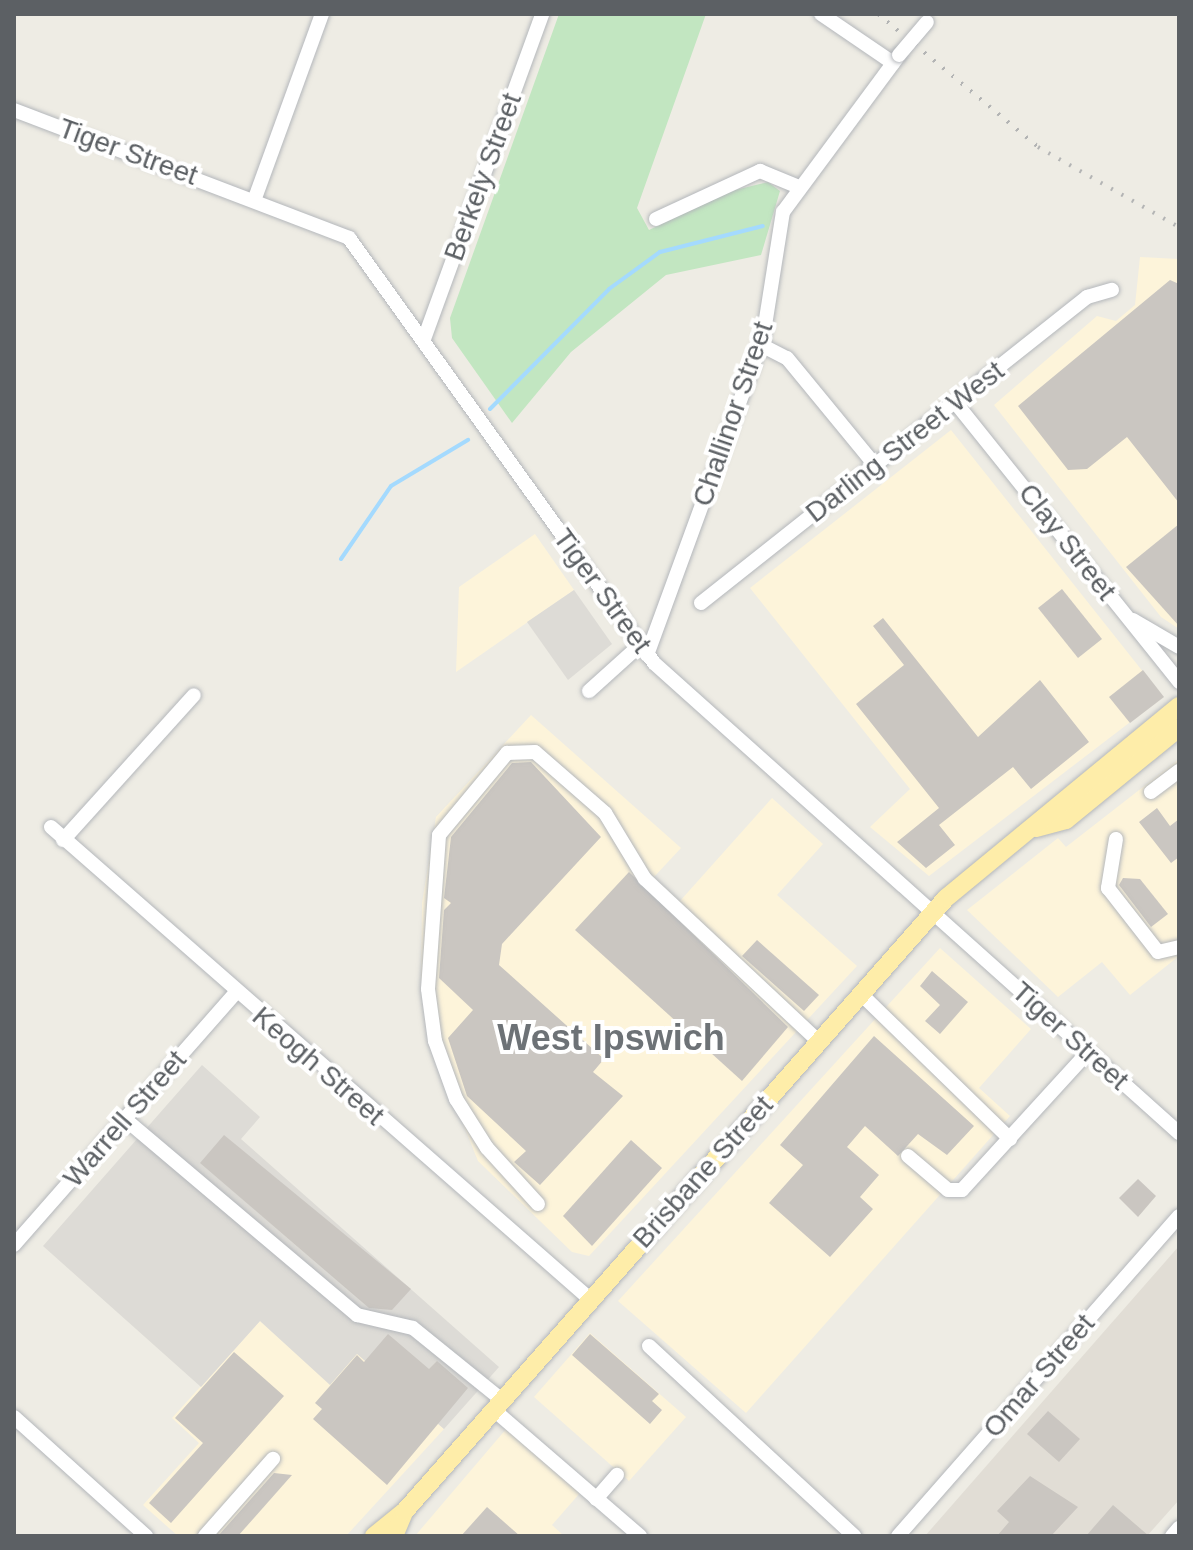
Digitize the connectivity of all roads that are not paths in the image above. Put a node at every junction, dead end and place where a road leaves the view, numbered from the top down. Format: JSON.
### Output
{"nodes":[{"id":1,"x":322,"y":14,"type":"edge"},
{"id":2,"x":542,"y":14,"type":"edge"},
{"id":3,"x":821,"y":14,"type":"edge"},
{"id":4,"x":933,"y":18,"type":"edge"},
{"id":5,"x":896,"y":59,"type":"junction"},
{"id":6,"x":14,"y":110,"type":"edge"},
{"id":7,"x":799,"y":187,"type":"junction"},
{"id":8,"x":255,"y":198,"type":"junction"},
{"id":9,"x":656,"y":219,"type":"dead end"},
{"id":10,"x":1112,"y":290,"type":"dead end"},
{"id":11,"x":424,"y":339,"type":"junction"},
{"id":12,"x":761,"y":345,"type":"junction"},
{"id":13,"x":955,"y":402,"type":"junction"},
{"id":14,"x":875,"y":465,"type":"junction"},
{"id":15,"x":701,"y":603,"type":"dead end"},
{"id":16,"x":1126,"y":616,"type":"junction"},
{"id":17,"x":1179,"y":647,"type":"edge"},
{"id":18,"x":644,"y":650,"type":"junction"},
{"id":19,"x":1179,"y":682,"type":"edge"},
{"id":20,"x":589,"y":691,"type":"dead end"},
{"id":21,"x":194,"y":695,"type":"dead end"},
{"id":22,"x":1179,"y":706,"type":"edge"},
{"id":23,"x":1179,"y":728,"type":"edge"},
{"id":24,"x":1179,"y":771,"type":"edge"},
{"id":25,"x":1151,"y":792,"type":"dead end"},
{"id":26,"x":51,"y":827,"type":"dead end"},
{"id":27,"x":1036,"y":828,"type":"junction"},
{"id":28,"x":1116,"y":839,"type":"dead end"},
{"id":29,"x":63,"y":840,"type":"junction"},
{"id":30,"x":933,"y":913,"type":"junction"},
{"id":31,"x":1179,"y":947,"type":"edge"},
{"id":32,"x":235,"y":993,"type":"junction"},
{"id":33,"x":861,"y":994,"type":"junction"},
{"id":34,"x":818,"y":1041,"type":"junction"},
{"id":35,"x":1088,"y":1052,"type":"junction"},
{"id":36,"x":125,"y":1119,"type":"junction"},
{"id":37,"x":1179,"y":1133,"type":"edge"},
{"id":38,"x":1010,"y":1139,"type":"junction"},
{"id":39,"x":908,"y":1156,"type":"dead end"},
{"id":40,"x":538,"y":1204,"type":"dead end"},
{"id":41,"x":1179,"y":1216,"type":"edge"},
{"id":42,"x":14,"y":1245,"type":"edge"},
{"id":43,"x":591,"y":1300,"type":"junction"},
{"id":44,"x":649,"y":1346,"type":"dead end"},
{"id":45,"x":498,"y":1406,"type":"junction"},
{"id":46,"x":14,"y":1417,"type":"edge"},
{"id":47,"x":273,"y":1459,"type":"dead end"},
{"id":48,"x":617,"y":1475,"type":"dead end"},
{"id":49,"x":596,"y":1499,"type":"junction"},
{"id":50,"x":404,"y":1512,"type":"junction"},
{"id":51,"x":1179,"y":1528,"type":"edge"},
{"id":52,"x":146,"y":1536,"type":"edge"},
{"id":53,"x":205,"y":1536,"type":"edge"},
{"id":54,"x":374,"y":1536,"type":"edge"},
{"id":55,"x":394,"y":1536,"type":"edge"},
{"id":56,"x":640,"y":1536,"type":"edge"},
{"id":57,"x":854,"y":1536,"type":"edge"},
{"id":58,"x":898,"y":1536,"type":"edge"},
{"id":59,"x":1172,"y":1536,"type":"edge"}],
"edges":[{"from":1,"to":8,"type":"street"},
{"from":2,"to":11,"type":"street","name":"Berkely Street"},
{"from":3,"to":5,"type":"street"},
{"from":4,"to":5,"type":"street","name":"Challinor Street","bridge":true},
{"from":5,"to":7,"type":"street","name":"Challinor Street"},
{"from":6,"to":8,"type":"street","name":"Tiger Street"},
{"from":7,"to":9,"type":"street"},
{"from":7,"to":12,"type":"street","name":"Challinor Street"},
{"from":8,"to":11,"type":"street","name":"Tiger Street"},
{"from":10,"to":13,"type":"street","name":"Darling Street West"},
{"from":11,"to":18,"type":"street","name":"Tiger Street"},
{"from":12,"to":14,"type":"street"},
{"from":12,"to":18,"type":"street","name":"Challinor Street"},
{"from":13,"to":14,"type":"street","name":"Darling Street West"},
{"from":13,"to":16,"type":"street","name":"Clay Street"},
{"from":14,"to":15,"type":"street","name":"Darling Street West"},
{"from":16,"to":17,"type":"street"},
{"from":16,"to":19,"type":"street","name":"Clay Street"},
{"from":18,"to":20,"type":"street"},
{"from":18,"to":30,"type":"street","name":"Tiger Street"},
{"from":21,"to":29,"type":"street"},
{"from":22,"to":27,"type":"main road","name":"Brisbane Street"},
{"from":23,"to":27,"type":"main road","name":"Brisbane Street"},
{"from":24,"to":25,"type":"street"},
{"from":26,"to":29,"type":"street","name":"Keogh Street"},
{"from":27,"to":30,"type":"main road","name":"Brisbane Street"},
{"from":28,"to":31,"type":"street"},
{"from":29,"to":32,"type":"street","name":"Keogh Street"},
{"from":30,"to":33,"type":"main road","name":"Brisbane Street"},
{"from":30,"to":35,"type":"street","name":"Tiger Street"},
{"from":32,"to":36,"type":"street","name":"Warrell Street"},
{"from":32,"to":43,"type":"street","name":"Keogh Street"},
{"from":33,"to":34,"type":"main road","name":"Brisbane Street"},
{"from":33,"to":38,"type":"street"},
{"from":34,"to":40,"type":"street"},
{"from":34,"to":43,"type":"main road","name":"Brisbane Street"},
{"from":35,"to":37,"type":"street","name":"Tiger Street"},
{"from":35,"to":38,"type":"street"},
{"from":36,"to":42,"type":"street","name":"Warrell Street"},
{"from":36,"to":45,"type":"street"},
{"from":38,"to":39,"type":"street"},
{"from":41,"to":58,"type":"street","name":"Omar Street"},
{"from":43,"to":45,"type":"main road","name":"Brisbane Street"},
{"from":44,"to":57,"type":"street"},
{"from":45,"to":49,"type":"street"},
{"from":45,"to":50,"type":"main road","name":"Brisbane Street"},
{"from":46,"to":52,"type":"street"},
{"from":47,"to":53,"type":"street"},
{"from":48,"to":49,"type":"street"},
{"from":49,"to":56,"type":"street"},
{"from":50,"to":54,"type":"main road"},
{"from":50,"to":55,"type":"main road","name":"Brisbane Street"},
{"from":51,"to":59,"type":"street"}]}
